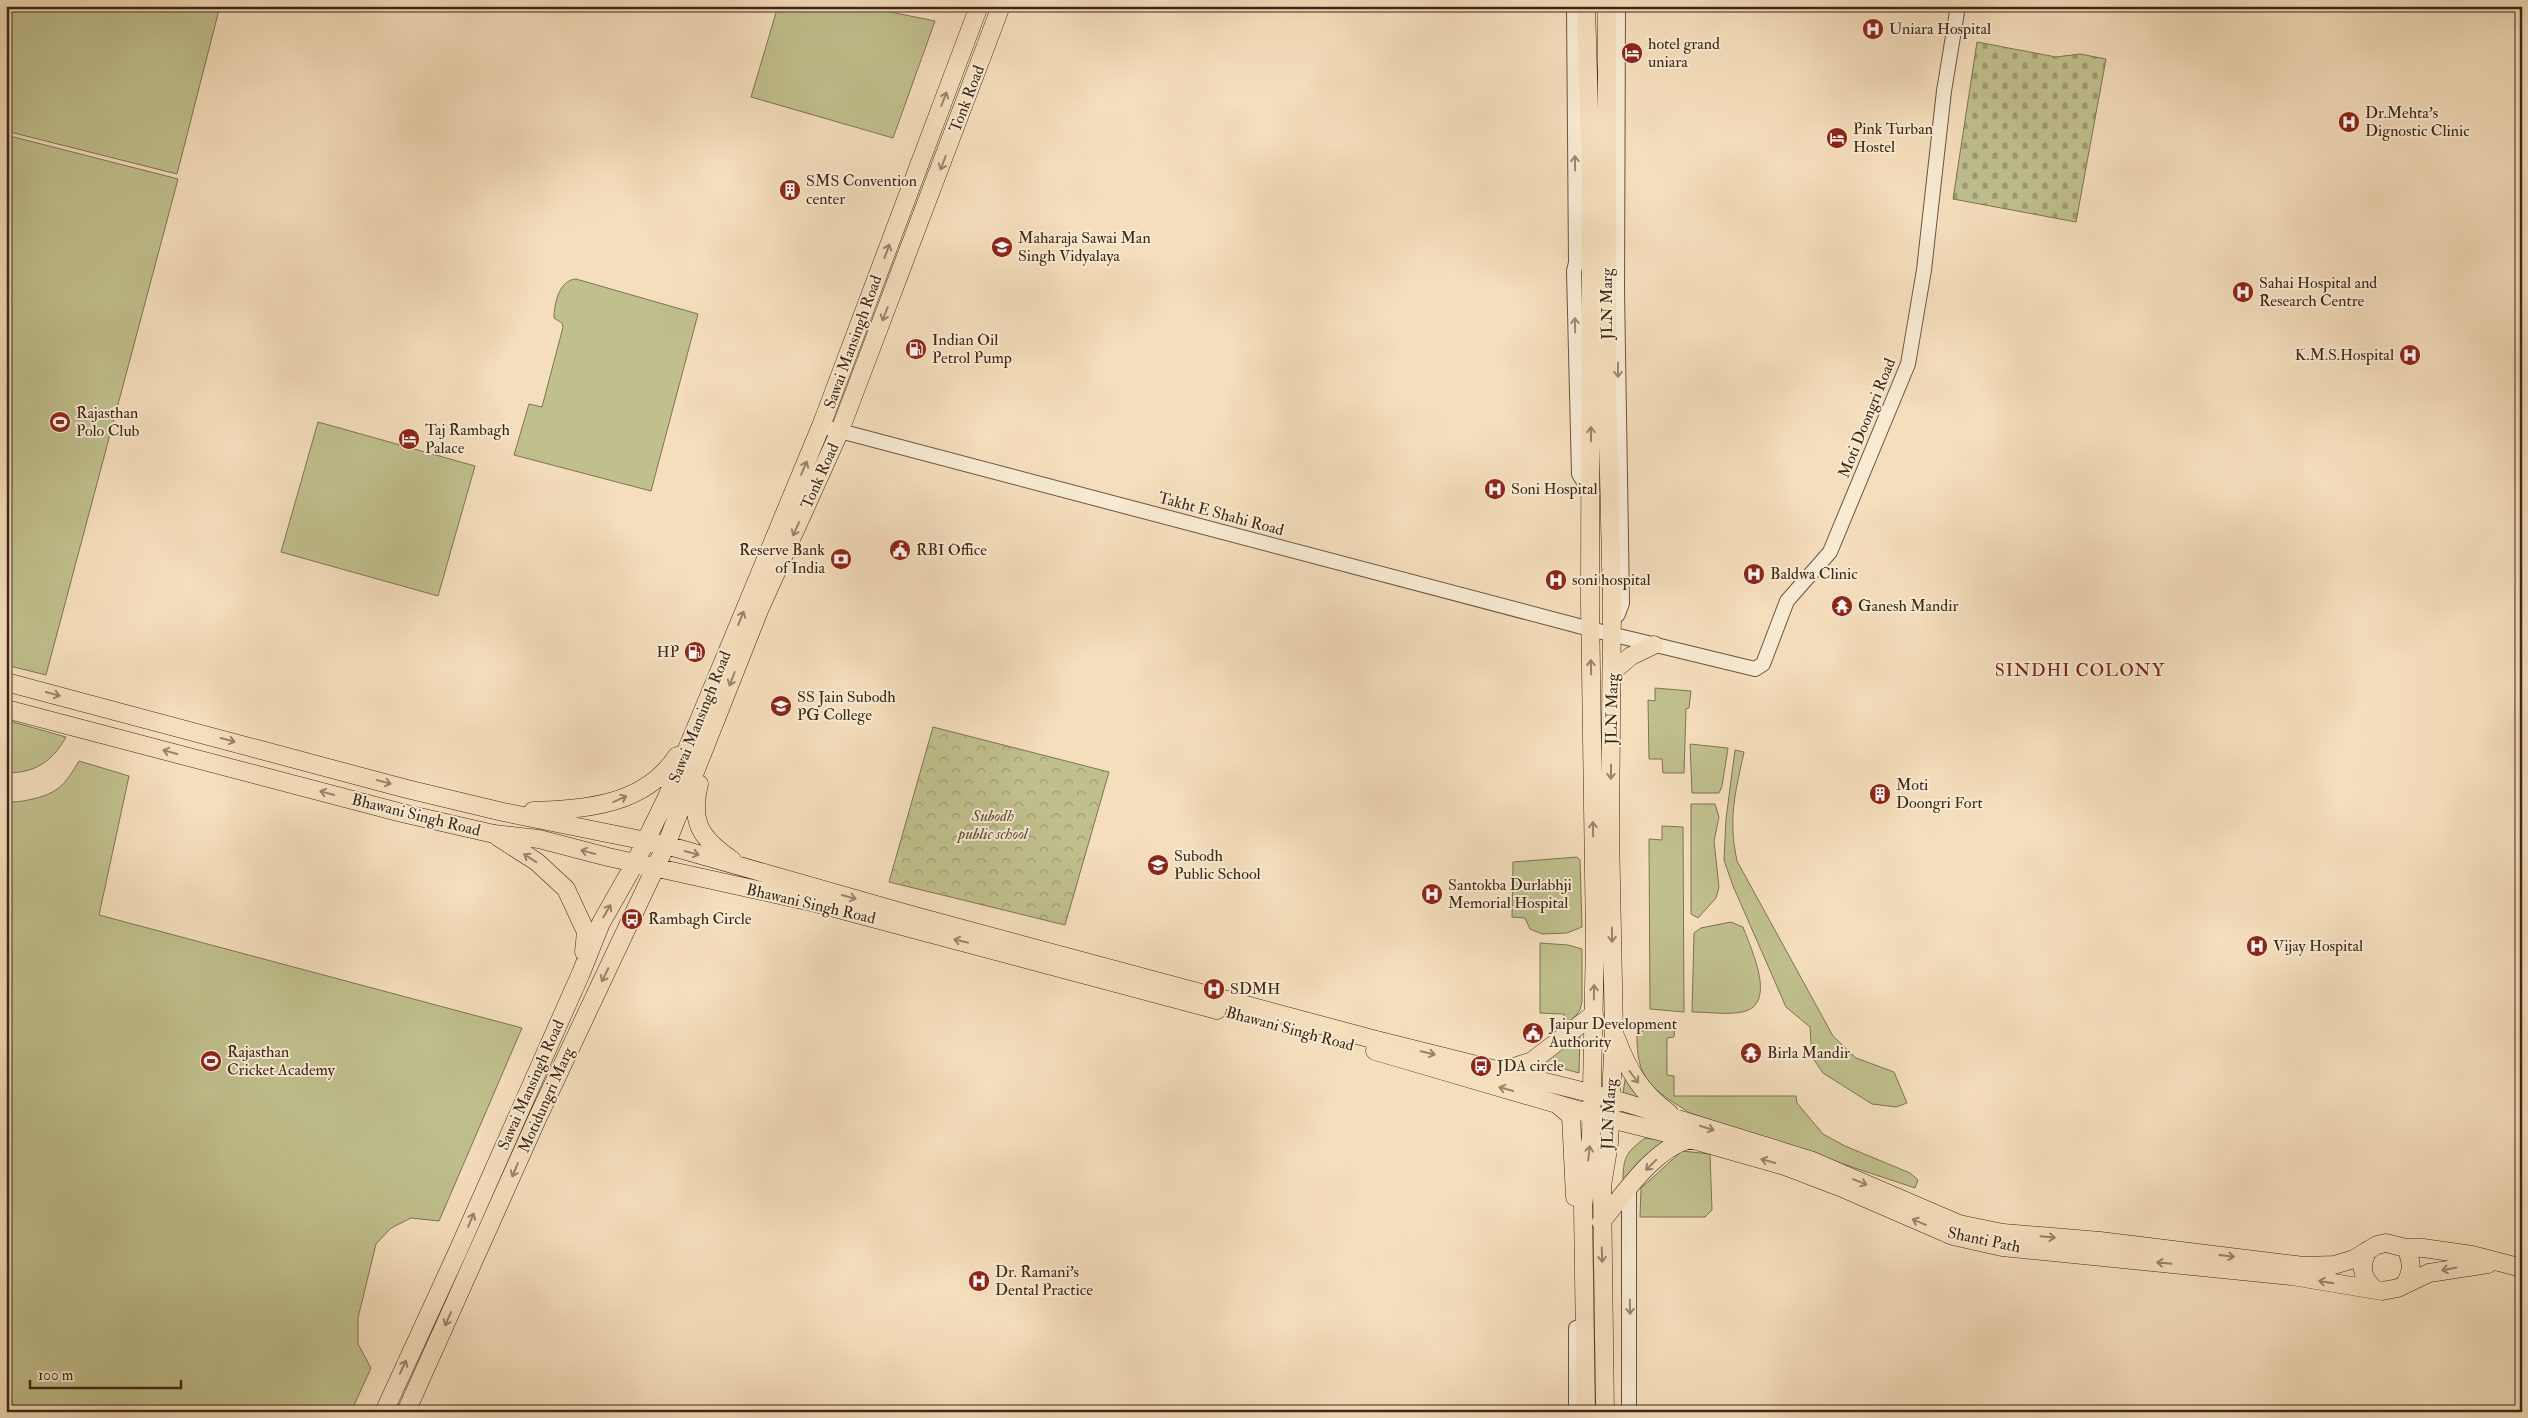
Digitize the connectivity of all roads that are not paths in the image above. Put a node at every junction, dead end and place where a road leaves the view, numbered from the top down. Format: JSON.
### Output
{"nodes":[{"id":1,"x":979,"y":6,"type":"edge"},
{"id":2,"x":1574,"y":6,"type":"edge"},
{"id":3,"x":1586,"y":6,"type":"edge"},
{"id":4,"x":1607,"y":6,"type":"edge"},
{"id":5,"x":1618,"y":6,"type":"edge"},
{"id":6,"x":1958,"y":6,"type":"edge"},
{"id":7,"x":1001,"y":10,"type":"edge"},
{"id":8,"x":822,"y":426,"type":"junction"},
{"id":9,"x":839,"y":433,"type":"junction"},
{"id":10,"x":1591,"y":493,"type":"junction"},
{"id":11,"x":1612,"y":628,"type":"junction"},
{"id":12,"x":1590,"y":629,"type":"junction"},
{"id":13,"x":1654,"y":645,"type":"junction"},
{"id":14,"x":1612,"y":672,"type":"junction"},
{"id":15,"x":6,"y":682,"type":"edge"},
{"id":16,"x":6,"y":709,"type":"edge"},
{"id":17,"x":704,"y":729,"type":"junction"},
{"id":18,"x":503,"y":812,"type":"junction"},
{"id":19,"x":494,"y":834,"type":"junction"},
{"id":20,"x":645,"y":840,"type":"junction"},
{"id":21,"x":666,"y":845,"type":"junction"},
{"id":22,"x":636,"y":863,"type":"junction"},
{"id":23,"x":742,"y":866,"type":"junction"},
{"id":24,"x":655,"y":868,"type":"junction"},
{"id":25,"x":581,"y":973,"type":"junction"},
{"id":26,"x":1594,"y":1014,"type":"junction"},
{"id":27,"x":1614,"y":1033,"type":"junction"},
{"id":28,"x":1502,"y":1071,"type":"junction"},
{"id":29,"x":1591,"y":1093,"type":"junction"},
{"id":30,"x":1610,"y":1098,"type":"junction"},
{"id":31,"x":1553,"y":1102,"type":"junction"},
{"id":32,"x":1591,"y":1114,"type":"junction"},
{"id":33,"x":1676,"y":1118,"type":"junction"},
{"id":34,"x":1611,"y":1120,"type":"junction"},
{"id":35,"x":1690,"y":1139,"type":"junction"},
{"id":36,"x":1629,"y":1189,"type":"junction"},
{"id":37,"x":1601,"y":1222,"type":"junction"},
{"id":38,"x":2406,"y":1248,"type":"junction"},
{"id":39,"x":2368,"y":1250,"type":"junction"},
{"id":40,"x":2496,"y":1263,"type":"junction"},
{"id":41,"x":2522,"y":1268,"type":"edge"},
{"id":42,"x":1580,"y":1277,"type":"junction"},
{"id":43,"x":2405,"y":1284,"type":"junction"},
{"id":44,"x":2374,"y":1289,"type":"junction"},
{"id":45,"x":384,"y":1412,"type":"edge"},
{"id":46,"x":406,"y":1412,"type":"edge"},
{"id":47,"x":1576,"y":1412,"type":"edge"},
{"id":48,"x":1586,"y":1412,"type":"edge"},
{"id":49,"x":1605,"y":1412,"type":"edge"},
{"id":50,"x":1629,"y":1412,"type":"edge"}],
"edges":[{"from":8,"to":1,"type":"main road","name":"Sawai Mansingh Road","one_way":true},
{"from":10,"to":2,"type":"street","one_way":true},
{"from":10,"to":3,"type":"main road","name":"JLN Marg","one_way":true},
{"from":4,"to":11,"type":"main road","name":"JLN Marg"},
{"from":5,"to":11,"type":"street","one_way":true},
{"from":6,"to":13,"type":"street","name":"Moti Doongri Road"},
{"from":7,"to":9,"type":"main road","name":"Tonk Road","one_way":true},
{"from":8,"to":9,"type":"street","name":"Takht E Shahi Road"},
{"from":17,"to":8,"type":"main road","name":"Sawai Mansingh Road","one_way":true},
{"from":9,"to":12,"type":"street","name":"Takht E Shahi Road"},
{"from":9,"to":17,"type":"main road","name":"Tonk Road","one_way":true},
{"from":10,"to":12,"type":"main road","name":"JLN Marg"},
{"from":11,"to":12,"type":"street","name":"Takht E Shahi Road"},
{"from":11,"to":13,"type":"street","name":"Moti Doongri Road"},
{"from":11,"to":14,"type":"main road","name":"JLN Marg"},
{"from":26,"to":12,"type":"main road","name":"JLN Marg","one_way":true},
{"from":13,"to":14,"type":"main road"},
{"from":14,"to":27,"type":"main road","name":"JLN Marg","one_way":true},
{"from":15,"to":18,"type":"main road","one_way":true},
{"from":19,"to":16,"type":"main road","name":"Bhawani Singh Road","one_way":true},
{"from":18,"to":17,"type":"main road","one_way":true},
{"from":17,"to":20,"type":"main road","name":"Sawai Mansingh Road"},
{"from":17,"to":21,"type":"main road","name":"Tonk Road"},
{"from":17,"to":23,"type":"main road"},
{"from":18,"to":20,"type":"main road","name":"Bhawani Singh Road"},
{"from":22,"to":19,"type":"main road","name":"Bhawani Singh Road","one_way":true},
{"from":25,"to":19,"type":"main road","one_way":true},
{"from":20,"to":21,"type":"main road","name":"Bhawani Singh Road"},
{"from":20,"to":22,"type":"main road","name":"Sawai Mansingh Road"},
{"from":21,"to":23,"type":"main road","name":"Bhawani Singh Road","one_way":true},
{"from":21,"to":24,"type":"main road","name":"Motidungri Marg"},
{"from":22,"to":24,"type":"main road","name":"Bhawani Singh Road"},
{"from":25,"to":22,"type":"main road","name":"Sawai Mansingh Road","one_way":true},
{"from":23,"to":28,"type":"main road","name":"Bhawani Singh Road","one_way":true},
{"from":31,"to":24,"type":"main road","name":"Bhawani Singh Road","one_way":true},
{"from":24,"to":46,"type":"main road","name":"Motidungri Marg","one_way":true},
{"from":45,"to":25,"type":"main road","name":"Sawai Mansingh Road","one_way":true},
{"from":26,"to":28,"type":"main road"},
{"from":26,"to":29,"type":"main road","name":"JLN Marg"},
{"from":27,"to":30,"type":"main road","name":"JLN Marg"},
{"from":27,"to":33,"type":"main road","one_way":true},
{"from":28,"to":29,"type":"main road","name":"Bhawani Singh Road"},
{"from":29,"to":30,"type":"main road","name":"Bhawani Singh Road"},
{"from":29,"to":32,"type":"main road","name":"JLN Marg"},
{"from":30,"to":33,"type":"main road","name":"Bhawani Singh Road"},
{"from":30,"to":34,"type":"main road","name":"JLN Marg"},
{"from":31,"to":32,"type":"main road","name":"Bhawani Singh Road"},
{"from":31,"to":42,"type":"main road"},
{"from":32,"to":34,"type":"main road","name":"Bhawani Singh Road"},
{"from":42,"to":32,"type":"main road","name":"JLN Marg","one_way":true},
{"from":33,"to":39,"type":"main road","name":"Bhawani Singh Road","one_way":true},
{"from":34,"to":35,"type":"main road","name":"Shanti Path"},
{"from":34,"to":37,"type":"main road","name":"JLN Marg"},
{"from":35,"to":36,"type":"main road","one_way":true},
{"from":44,"to":35,"type":"main road","name":"Shanti Path","one_way":true},
{"from":36,"to":37,"type":"main road"},
{"from":36,"to":50,"type":"street","one_way":true},
{"from":37,"to":49,"type":"main road","name":"JLN Marg","one_way":true},
{"from":38,"to":39,"type":"main road"},
{"from":38,"to":40,"type":"main road"},
{"from":38,"to":43,"type":"main road"},
{"from":39,"to":44,"type":"main road"},
{"from":40,"to":41,"type":"main road"},
{"from":40,"to":43,"type":"main road","one_way":true},
{"from":42,"to":47,"type":"street"},
{"from":42,"to":48,"type":"main road","name":"JLN Marg"},
{"from":43,"to":44,"type":"main road"}]}
